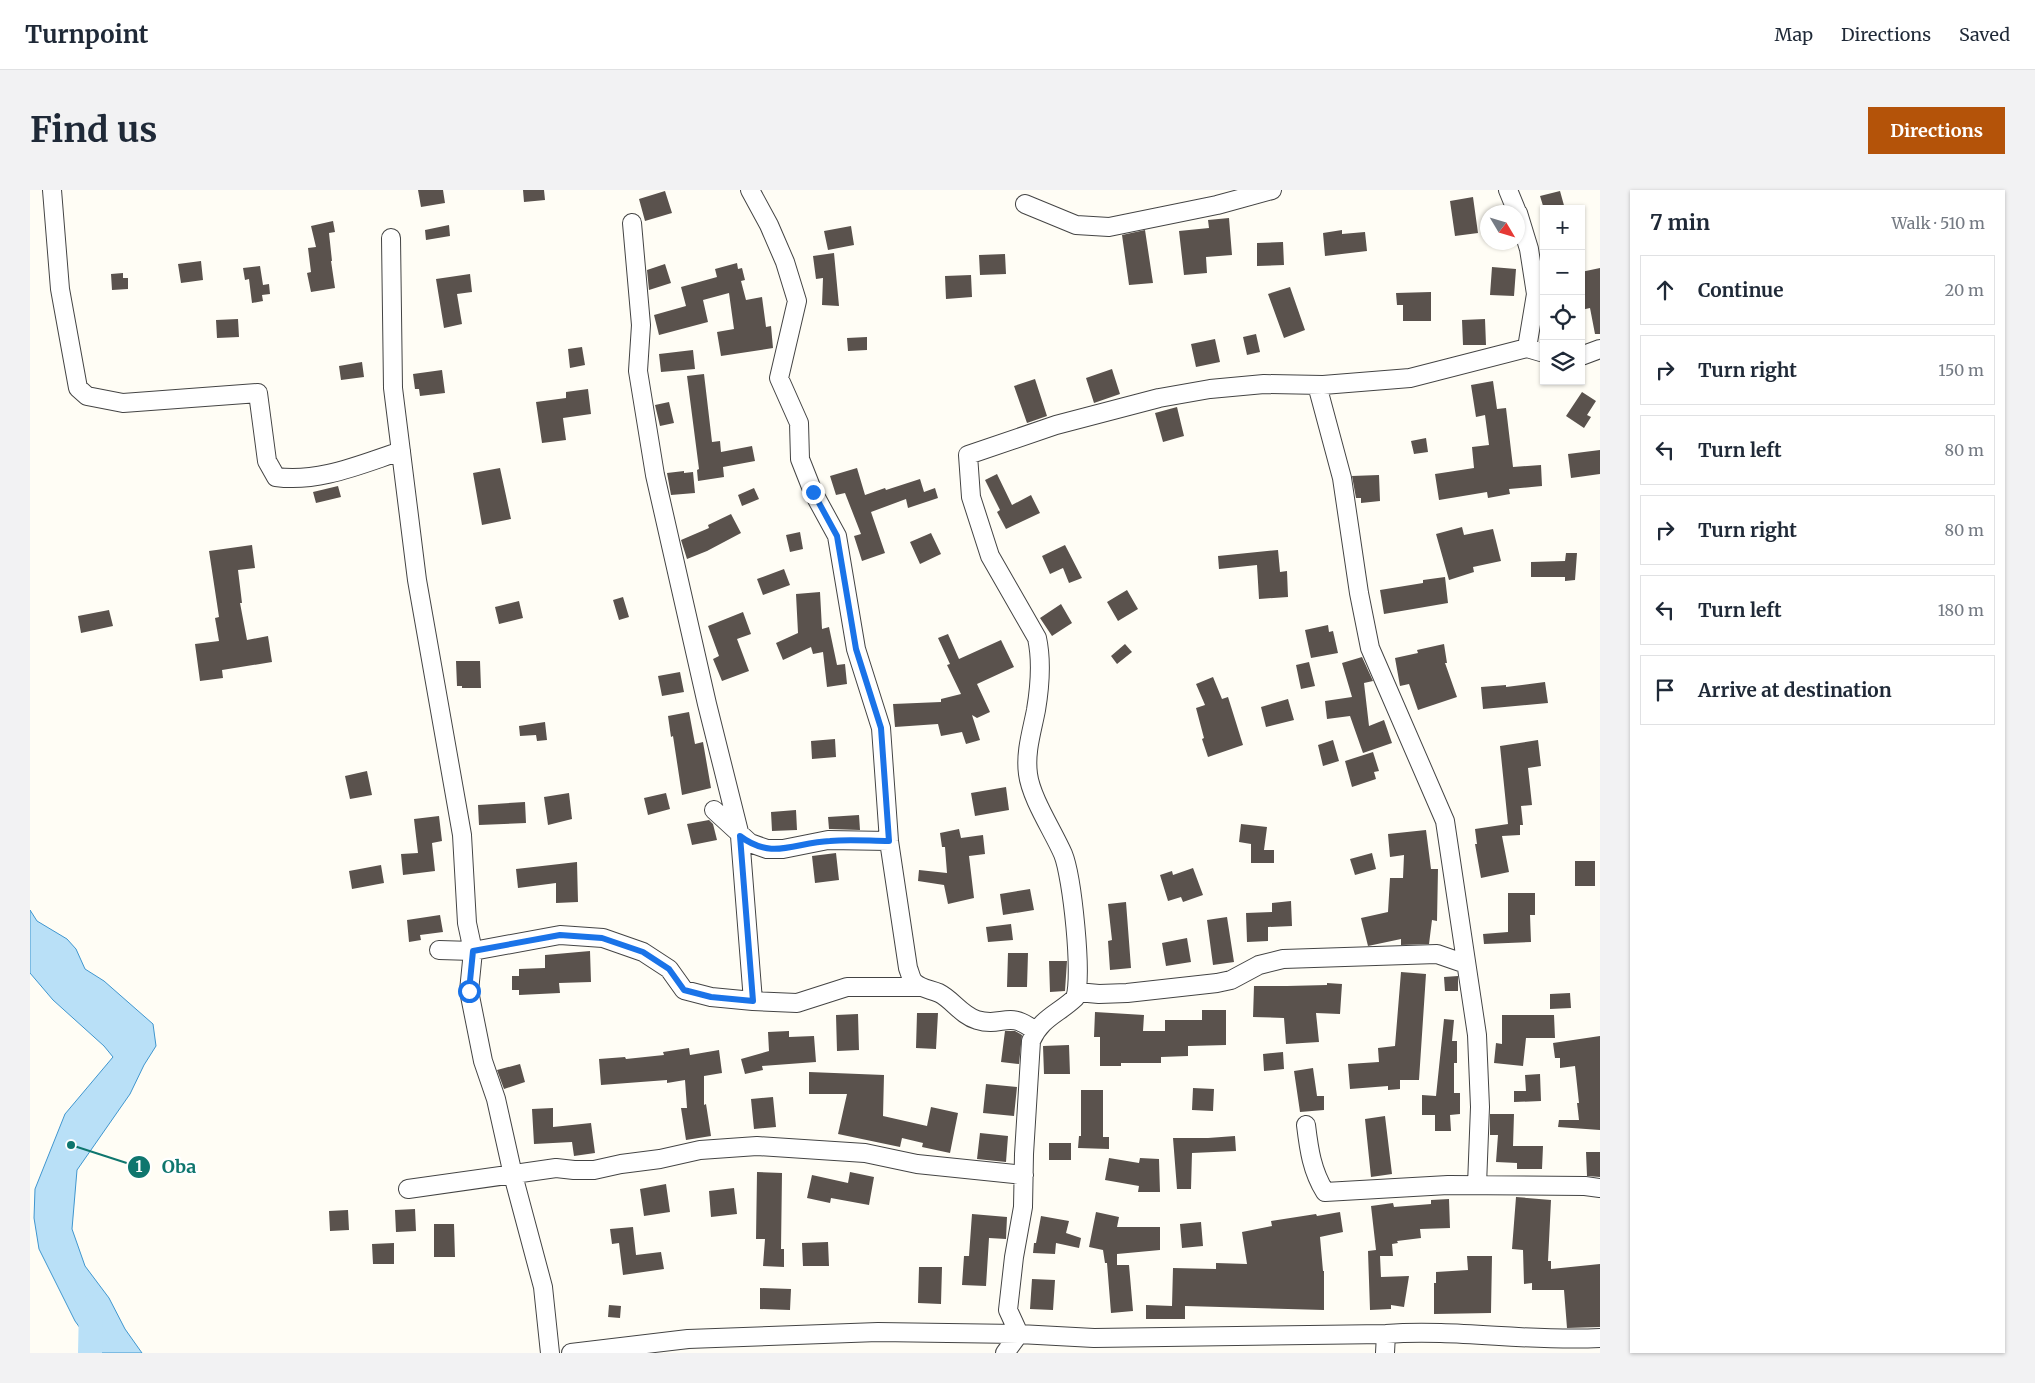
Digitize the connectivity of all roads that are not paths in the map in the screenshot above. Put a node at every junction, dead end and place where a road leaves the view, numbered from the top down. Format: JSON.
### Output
{"nodes":[{"id":1,"x":52,"y":190,"type":"edge"},
{"id":2,"x":750,"y":190,"type":"edge"},
{"id":3,"x":1272,"y":190,"type":"edge"},
{"id":4,"x":1508,"y":190,"type":"edge"},
{"id":5,"x":1025,"y":204,"type":"dead end"},
{"id":6,"x":1514,"y":205,"type":"edge"},
{"id":7,"x":632,"y":223,"type":"dead end"},
{"id":8,"x":1525,"y":237,"type":"edge"},
{"id":9,"x":391,"y":238,"type":"dead end"},
{"id":10,"x":1600,"y":349,"type":"edge"},
{"id":11,"x":1536,"y":351,"type":"edge"},
{"id":12,"x":1585,"y":355,"type":"edge"},
{"id":13,"x":1317,"y":385,"type":"junction"},
{"id":14,"x":401,"y":451,"type":"junction"},
{"id":15,"x":714,"y":810,"type":"dead end"},
{"id":16,"x":740,"y":836,"type":"junction"},
{"id":17,"x":889,"y":841,"type":"junction"},
{"id":18,"x":439,"y":950,"type":"dead end"},
{"id":19,"x":473,"y":951,"type":"junction"},
{"id":20,"x":1466,"y":964,"type":"junction"},
{"id":21,"x":921,"y":987,"type":"junction"},
{"id":22,"x":1077,"y":992,"type":"junction"},
{"id":23,"x":753,"y":1001,"type":"junction"},
{"id":24,"x":1035,"y":1031,"type":"junction"},
{"id":25,"x":1306,"y":1125,"type":"dead end"},
{"id":26,"x":513,"y":1175,"type":"junction"},
{"id":27,"x":1024,"y":1175,"type":"junction"},
{"id":28,"x":1477,"y":1185,"type":"junction"},
{"id":29,"x":408,"y":1188,"type":"dead end"},
{"id":30,"x":1600,"y":1188,"type":"edge"},
{"id":31,"x":1019,"y":1334,"type":"junction"},
{"id":32,"x":1386,"y":1334,"type":"junction"},
{"id":33,"x":1600,"y":1338,"type":"edge"},
{"id":34,"x":1562,"y":1346,"type":"edge"},
{"id":35,"x":550,"y":1353,"type":"edge"},
{"id":36,"x":571,"y":1353,"type":"edge"},
{"id":37,"x":1006,"y":1353,"type":"edge"},
{"id":38,"x":1385,"y":1353,"type":"edge"}],
"edges":[{"from":1,"to":14,"type":"street"},
{"from":2,"to":17,"type":"street"},
{"from":3,"to":5,"type":"street"},
{"from":4,"to":6,"type":"street"},
{"from":7,"to":16,"type":"street"},
{"from":8,"to":11,"type":"street"},
{"from":9,"to":14,"type":"street"},
{"from":10,"to":12,"type":"street"},
{"from":11,"to":13,"type":"street"},
{"from":13,"to":20,"type":"street"},
{"from":13,"to":22,"type":"street"},
{"from":14,"to":19,"type":"street"},
{"from":15,"to":16,"type":"street"},
{"from":16,"to":17,"type":"street"},
{"from":16,"to":23,"type":"street"},
{"from":17,"to":21,"type":"street"},
{"from":18,"to":19,"type":"street"},
{"from":19,"to":23,"type":"street"},
{"from":19,"to":26,"type":"street"},
{"from":20,"to":22,"type":"street"},
{"from":20,"to":28,"type":"street"},
{"from":21,"to":23,"type":"street"},
{"from":21,"to":24,"type":"street"},
{"from":22,"to":24,"type":"street"},
{"from":24,"to":27,"type":"street"},
{"from":25,"to":28,"type":"street"},
{"from":26,"to":27,"type":"street"},
{"from":26,"to":29,"type":"street"},
{"from":26,"to":35,"type":"street"},
{"from":27,"to":31,"type":"street"},
{"from":28,"to":30,"type":"street"},
{"from":31,"to":32,"type":"street"},
{"from":31,"to":36,"type":"street"},
{"from":31,"to":37,"type":"street"},
{"from":32,"to":34,"type":"street"},
{"from":32,"to":38,"type":"street"},
{"from":33,"to":34,"type":"street"}]}
